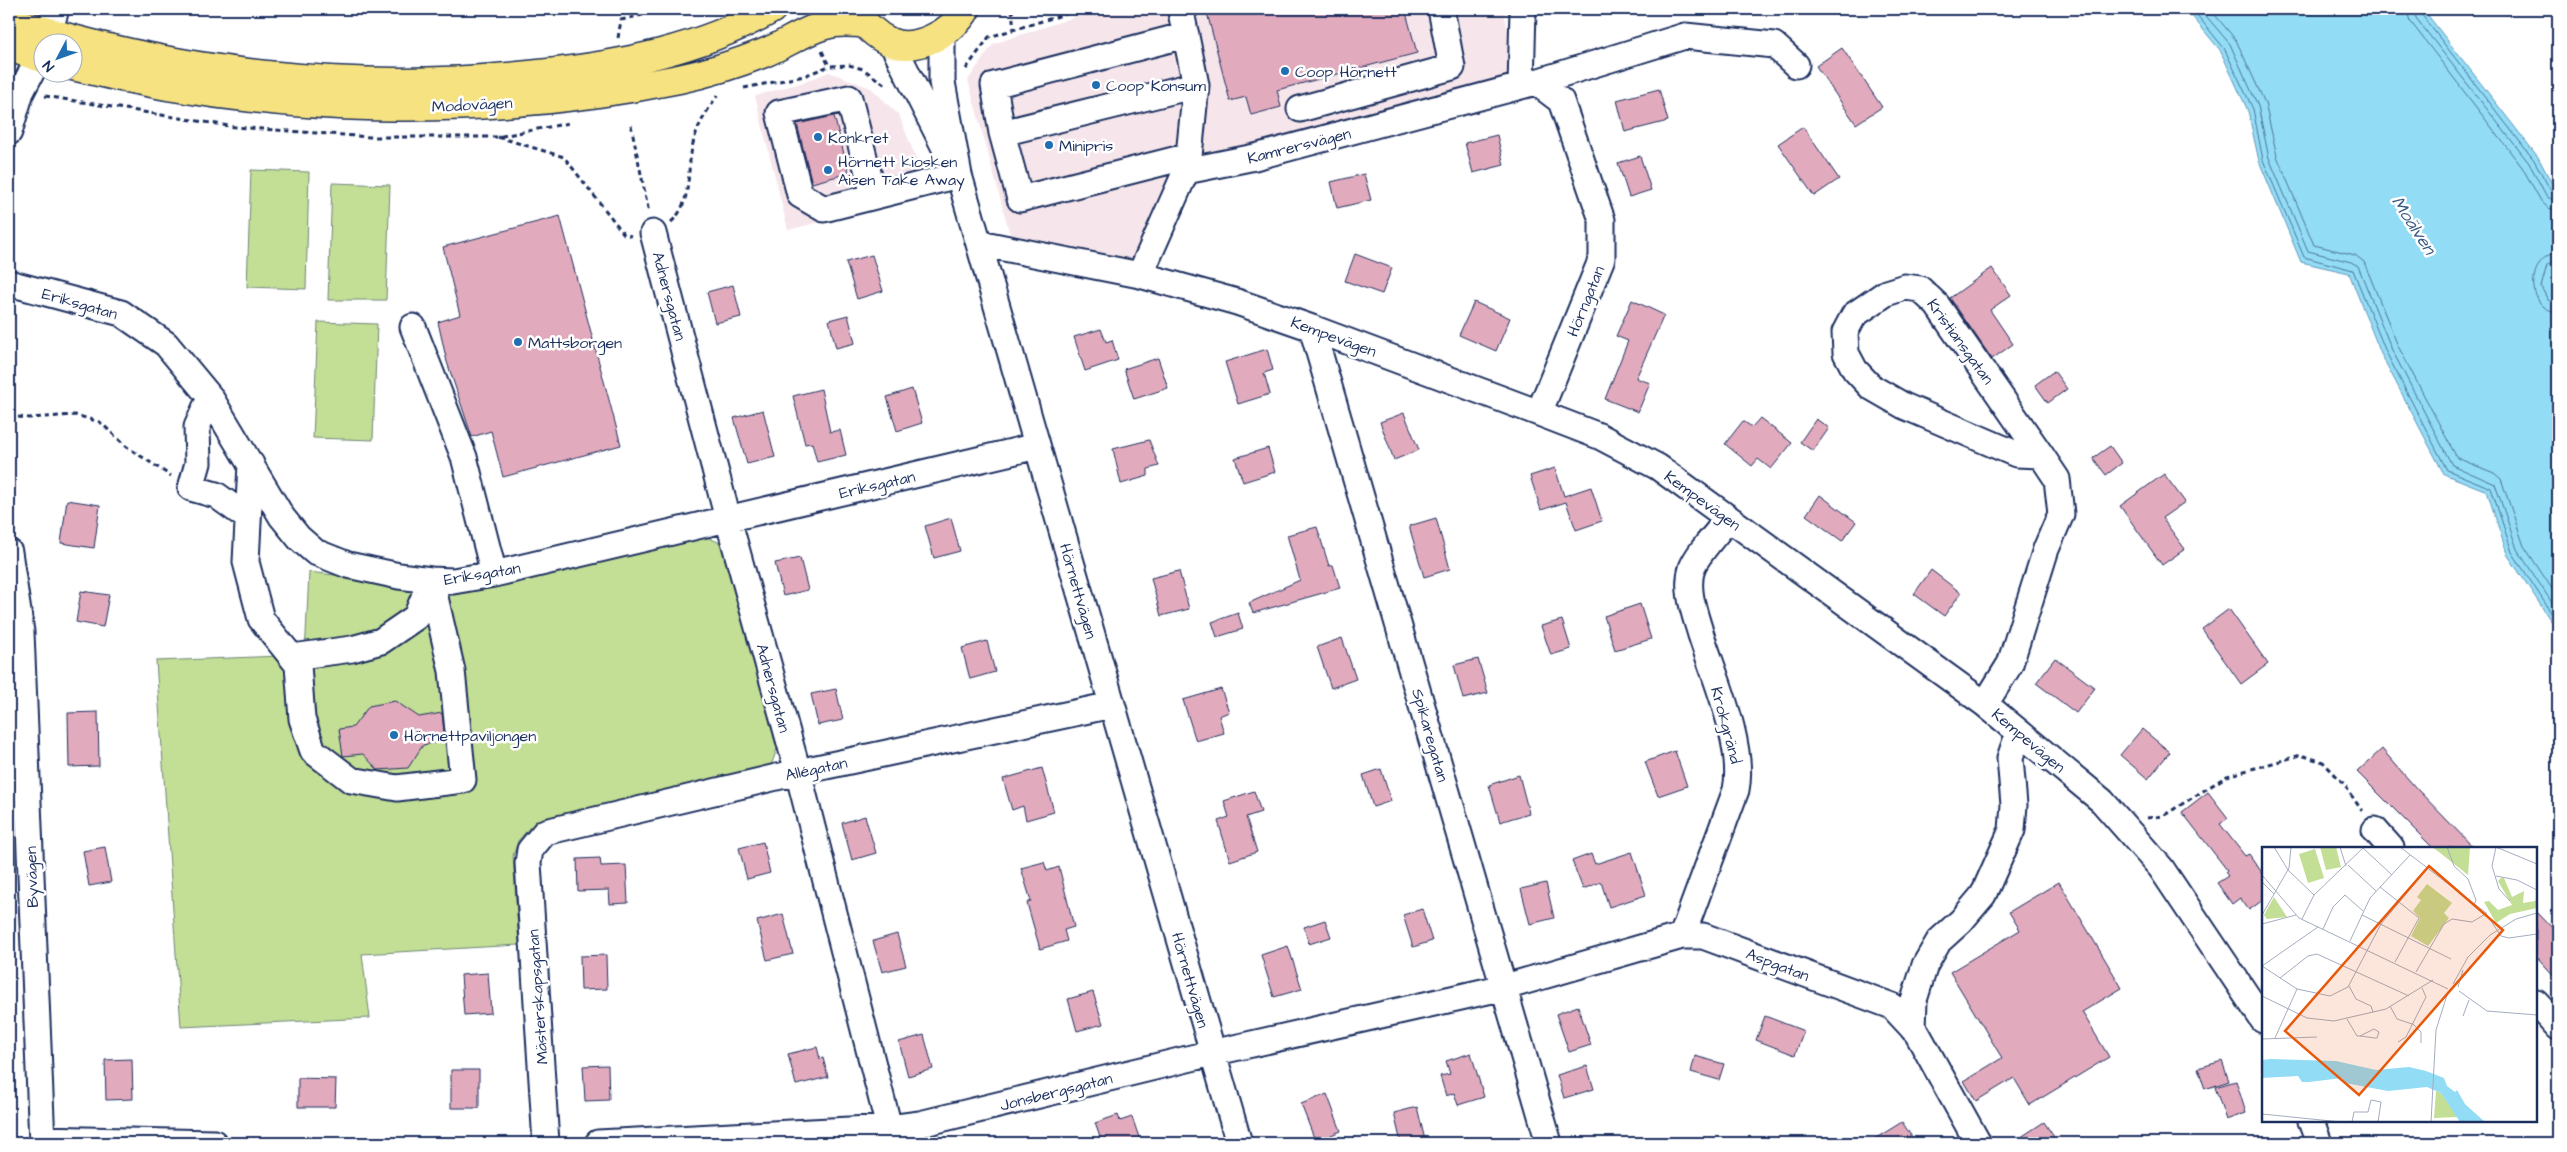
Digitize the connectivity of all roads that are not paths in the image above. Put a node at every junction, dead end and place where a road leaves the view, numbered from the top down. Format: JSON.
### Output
{"nodes":[{"id":1,"x":772,"y":9,"type":"edge"},
{"id":2,"x":1185,"y":9,"type":"edge"},
{"id":3,"x":1441,"y":9,"type":"edge"},
{"id":4,"x":1523,"y":9,"type":"edge"},
{"id":5,"x":968,"y":10,"type":"edge"},
{"id":6,"x":858,"y":16,"type":"edge"},
{"id":7,"x":9,"y":20,"type":"edge"},
{"id":8,"x":32,"y":34,"type":"edge"},
{"id":9,"x":942,"y":34,"type":"junction"},
{"id":10,"x":1186,"y":35,"type":"junction"},
{"id":11,"x":892,"y":43,"type":"junction"},
{"id":12,"x":32,"y":44,"type":"edge"},
{"id":13,"x":9,"y":47,"type":"edge"},
{"id":14,"x":82,"y":47,"type":"edge"},
{"id":15,"x":1796,"y":65,"type":"dead end"},
{"id":16,"x":82,"y":68,"type":"edge"},
{"id":17,"x":32,"y":70,"type":"edge"},
{"id":18,"x":1529,"y":84,"type":"junction"},
{"id":19,"x":1196,"y":85,"type":"junction"},
{"id":20,"x":1300,"y":109,"type":"dead end"},
{"id":21,"x":9,"y":132,"type":"edge"},
{"id":22,"x":1002,"y":133,"type":"junction"},
{"id":23,"x":1188,"y":163,"type":"junction"},
{"id":24,"x":959,"y":175,"type":"junction"},
{"id":25,"x":874,"y":196,"type":"junction"},
{"id":26,"x":653,"y":233,"type":"road end"},
{"id":27,"x":979,"y":243,"type":"junction"},
{"id":28,"x":1140,"y":274,"type":"junction"},
{"id":29,"x":9,"y":283,"type":"edge"},
{"id":30,"x":413,"y":327,"type":"dead end"},
{"id":31,"x":1312,"y":328,"type":"junction"},
{"id":32,"x":210,"y":397,"type":"junction"},
{"id":33,"x":1539,"y":413,"type":"junction"},
{"id":34,"x":1037,"y":446,"type":"junction"},
{"id":35,"x":2041,"y":455,"type":"junction"},
{"id":36,"x":251,"y":464,"type":"junction"},
{"id":37,"x":248,"y":518,"type":"junction"},
{"id":38,"x":728,"y":519,"type":"junction"},
{"id":39,"x":1728,"y":519,"type":"junction"},
{"id":40,"x":9,"y":552,"type":"edge"},
{"id":41,"x":494,"y":574,"type":"junction"},
{"id":42,"x":431,"y":580,"type":"junction"},
{"id":43,"x":292,"y":657,"type":"junction"},
{"id":44,"x":1985,"y":704,"type":"junction"},
{"id":45,"x":1112,"y":705,"type":"junction"},
{"id":46,"x":2019,"y":732,"type":"junction"},
{"id":47,"x":798,"y":772,"type":"junction"},
{"id":48,"x":530,"y":850,"type":"joint"},
{"id":49,"x":1682,"y":936,"type":"junction"},
{"id":50,"x":1505,"y":987,"type":"junction"},
{"id":51,"x":2537,"y":1004,"type":"edge"},
{"id":52,"x":2262,"y":1019,"type":"edge"},
{"id":53,"x":2558,"y":1027,"type":"edge"},
{"id":54,"x":1913,"y":1029,"type":"junction"},
{"id":55,"x":1212,"y":1054,"type":"junction"},
{"id":56,"x":2311,"y":1122,"type":"edge"},
{"id":57,"x":891,"y":1136,"type":"edge"},
{"id":58,"x":42,"y":1141,"type":"edge"},
{"id":59,"x":214,"y":1143,"type":"edge"},
{"id":60,"x":546,"y":1143,"type":"edge"},
{"id":61,"x":598,"y":1143,"type":"edge"},
{"id":62,"x":1240,"y":1143,"type":"edge"},
{"id":63,"x":1550,"y":1143,"type":"edge"},
{"id":64,"x":1978,"y":1143,"type":"edge"},
{"id":65,"x":2319,"y":1143,"type":"edge"}],
"edges":[{"from":1,"to":14,"type":"main road","name":"Modovägen"},
{"from":2,"to":10,"type":"street"},
{"from":3,"to":20,"type":"street"},
{"from":4,"to":18,"type":"street"},
{"from":5,"to":9,"type":"main road"},
{"from":6,"to":11,"type":"main road"},
{"from":6,"to":16,"type":"main road","name":"Modovägen"},
{"from":7,"to":8,"type":"main road","name":"Modovägen"},
{"from":9,"to":11,"type":"main road"},
{"from":9,"to":24,"type":"street","name":"Hörnettvägen"},
{"from":10,"to":19,"type":"street"},
{"from":10,"to":22,"type":"street"},
{"from":11,"to":24,"type":"street"},
{"from":12,"to":13,"type":"main road","name":"Modovägen"},
{"from":15,"to":18,"type":"street","name":"Kamrersvägen"},
{"from":17,"to":21,"type":"street"},
{"from":18,"to":23,"type":"street","name":"Kamrersvägen"},
{"from":18,"to":33,"type":"street","name":"Hörngatan"},
{"from":19,"to":22,"type":"street"},
{"from":19,"to":23,"type":"street"},
{"from":22,"to":23,"type":"street","name":"Kamrersvägen"},
{"from":23,"to":28,"type":"street"},
{"from":24,"to":25,"type":"street"},
{"from":24,"to":27,"type":"street","name":"Hörnettvägen"},
{"from":25,"to":25,"type":"street"},
{"from":26,"to":38,"type":"street","name":"Adnersgatan"},
{"from":27,"to":28,"type":"street","name":"Kempevägen"},
{"from":27,"to":34,"type":"street","name":"Hörnettvägen"},
{"from":28,"to":31,"type":"street","name":"Kempevägen"},
{"from":29,"to":32,"type":"street","name":"Eriksgatan"},
{"from":30,"to":41,"type":"street"},
{"from":31,"to":33,"type":"street","name":"Kempevägen"},
{"from":31,"to":50,"type":"street","name":"Spikaregatan"},
{"from":32,"to":36,"type":"street","name":"Eriksgatan"},
{"from":32,"to":37,"type":"street"},
{"from":33,"to":39,"type":"street","name":"Kempevägen"},
{"from":34,"to":38,"type":"street","name":"Eriksgatan"},
{"from":34,"to":45,"type":"street","name":"Hörnettvägen"},
{"from":35,"to":35,"type":"street","name":"Kristiansgatan"},
{"from":35,"to":44,"type":"street","name":"Kristiansgatan"},
{"from":36,"to":37,"type":"street"},
{"from":36,"to":42,"type":"street","name":"Eriksgatan"},
{"from":37,"to":43,"type":"street"},
{"from":38,"to":41,"type":"street","name":"Eriksgatan"},
{"from":38,"to":47,"type":"street","name":"Adnersgatan"},
{"from":39,"to":44,"type":"street","name":"Kempevägen"},
{"from":39,"to":49,"type":"street","name":"Krokgränd"},
{"from":40,"to":58,"type":"street","name":"Byvägen"},
{"from":41,"to":42,"type":"street","name":"Eriksgatan"},
{"from":42,"to":43,"type":"street"},
{"from":42,"to":43,"type":"street"},
{"from":44,"to":46,"type":"street","name":"Kempevägen"},
{"from":45,"to":47,"type":"street","name":"Allégatan"},
{"from":45,"to":55,"type":"street","name":"Hörnettvägen"},
{"from":46,"to":52,"type":"street","name":"Kempevägen"},
{"from":46,"to":54,"type":"street"},
{"from":47,"to":48,"type":"street","name":"Allégatan"},
{"from":47,"to":57,"type":"street","name":"Adnersgatan"},
{"from":48,"to":60,"type":"street","name":"Mästerskapsgatan"},
{"from":49,"to":50,"type":"street","name":"Aspgatan"},
{"from":49,"to":54,"type":"street","name":"Aspgatan"},
{"from":50,"to":55,"type":"street","name":"Jonsbergsgatan"},
{"from":50,"to":63,"type":"street","name":"Spikaregatan"},
{"from":51,"to":53,"type":"street"},
{"from":54,"to":64,"type":"street","name":"Aspgatan"},
{"from":55,"to":57,"type":"street","name":"Jonsbergsgatan"},
{"from":55,"to":62,"type":"street","name":"Hörnettvägen"},
{"from":56,"to":65,"type":"street"},
{"from":57,"to":61,"type":"street","name":"Jonsbergsgatan"},
{"from":58,"to":59,"type":"street"}]}
